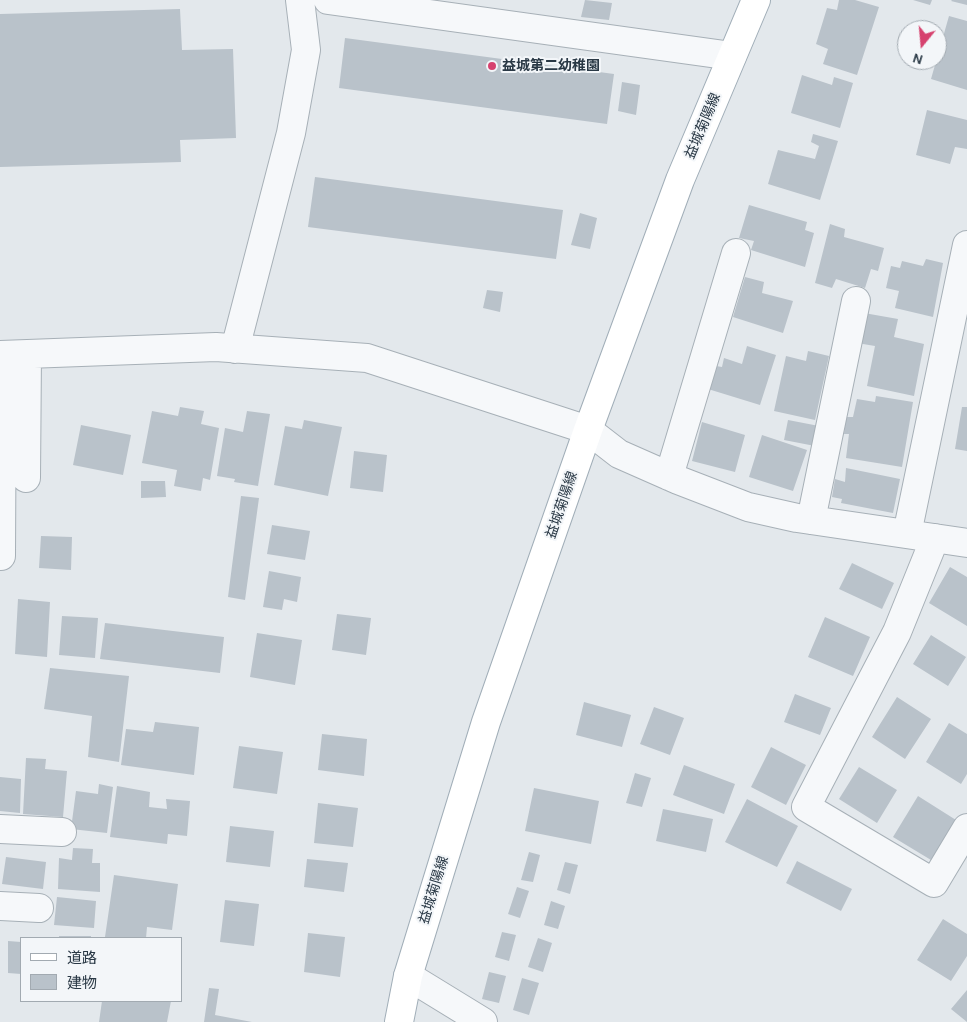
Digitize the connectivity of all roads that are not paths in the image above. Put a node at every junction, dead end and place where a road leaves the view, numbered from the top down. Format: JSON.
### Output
{"nodes":[{"id":1,"x":300,"y":0,"type":"edge"},
{"id":2,"x":328,"y":0,"type":"edge"},
{"id":3,"x":756,"y":0,"type":"edge"},
{"id":4,"x":732,"y":56,"type":"junction"},
{"id":5,"x":967,"y":245,"type":"edge"},
{"id":6,"x":736,"y":253,"type":"dead end"},
{"id":7,"x":856,"y":301,"type":"dead end"},
{"id":8,"x":235,"y":349,"type":"junction"},
{"id":9,"x":9,"y":354,"type":"edge"},
{"id":10,"x":588,"y":430,"type":"junction"},
{"id":11,"x":669,"y":476,"type":"junction"},
{"id":12,"x":26,"y":478,"type":"dead end"},
{"id":13,"x":811,"y":520,"type":"junction"},
{"id":14,"x":907,"y":534,"type":"junction"},
{"id":15,"x":935,"y":538,"type":"junction"},
{"id":16,"x":967,"y":542,"type":"edge"},
{"id":17,"x":1,"y":556,"type":"edge"},
{"id":18,"x":967,"y":828,"type":"edge"},
{"id":19,"x":0,"y":829,"type":"edge"},
{"id":20,"x":62,"y":832,"type":"dead end"},
{"id":21,"x":0,"y":906,"type":"edge"},
{"id":22,"x":39,"y":908,"type":"dead end"},
{"id":23,"x":408,"y":976,"type":"junction"},
{"id":24,"x":399,"y":1022,"type":"edge"},
{"id":25,"x":483,"y":1022,"type":"edge"}],
"edges":[{"from":1,"to":8,"type":"street"},
{"from":2,"to":4,"type":"street"},
{"from":3,"to":4,"type":"main road","name":"益城菊陽線"},
{"from":4,"to":10,"type":"main road","name":"益城菊陽線"},
{"from":5,"to":14,"type":"street"},
{"from":6,"to":11,"type":"street"},
{"from":7,"to":13,"type":"street"},
{"from":8,"to":9,"type":"street"},
{"from":8,"to":10,"type":"street"},
{"from":9,"to":12,"type":"street"},
{"from":9,"to":17,"type":"street"},
{"from":10,"to":11,"type":"street"},
{"from":10,"to":23,"type":"main road","name":"益城菊陽線"},
{"from":11,"to":13,"type":"street"},
{"from":13,"to":14,"type":"street"},
{"from":14,"to":15,"type":"street"},
{"from":15,"to":16,"type":"street"},
{"from":15,"to":18,"type":"street"},
{"from":19,"to":20,"type":"street"},
{"from":21,"to":22,"type":"street"},
{"from":23,"to":24,"type":"main road","name":"益城菊陽線"},
{"from":23,"to":25,"type":"street"}]}
